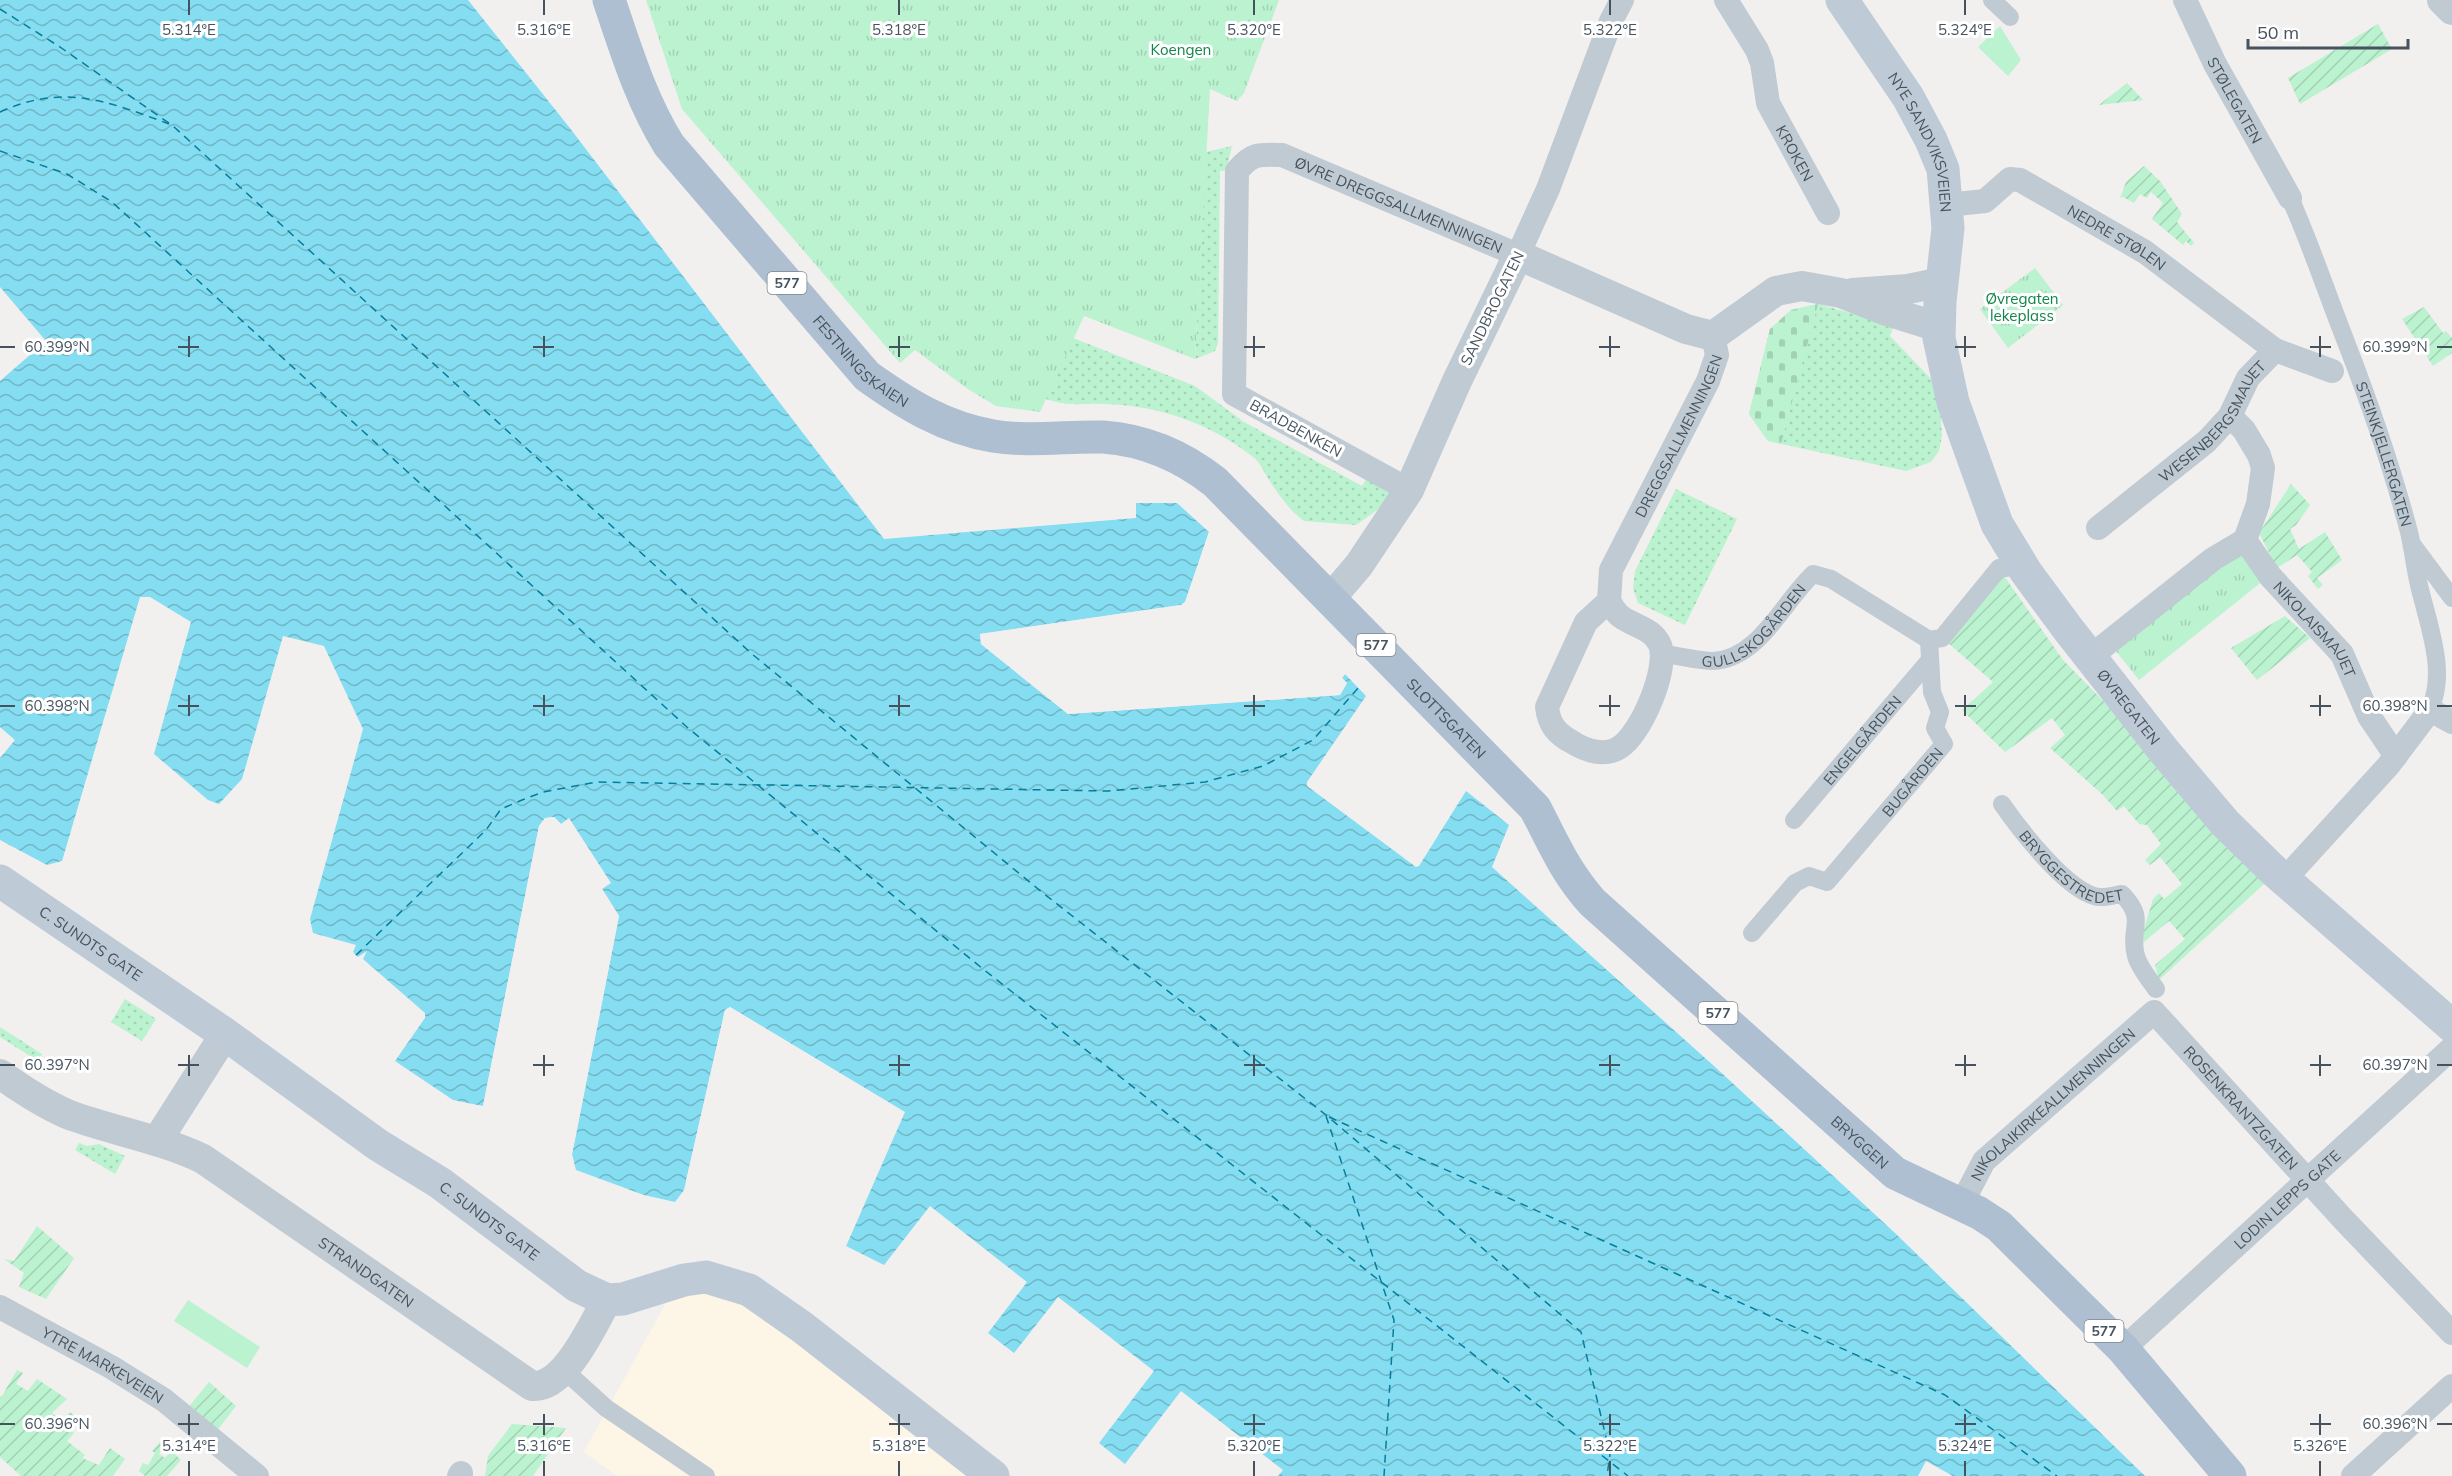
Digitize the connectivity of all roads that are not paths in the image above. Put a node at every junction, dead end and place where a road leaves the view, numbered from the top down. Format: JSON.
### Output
{"nodes":[{"id":1,"x":609,"y":0,"type":"edge"},
{"id":2,"x":1622,"y":0,"type":"edge"},
{"id":3,"x":1726,"y":0,"type":"edge"},
{"id":4,"x":1842,"y":0,"type":"edge"},
{"id":5,"x":1992,"y":0,"type":"edge"},
{"id":6,"x":2185,"y":0,"type":"edge"},
{"id":7,"x":2442,"y":0,"type":"edge"},
{"id":8,"x":2452,"y":10,"type":"edge"},
{"id":9,"x":2010,"y":17,"type":"dead end"},
{"id":10,"x":1248,"y":159,"type":"joint"},
{"id":11,"x":2290,"y":198,"type":"joint"},
{"id":12,"x":1947,"y":205,"type":"junction"},
{"id":13,"x":1828,"y":213,"type":"dead end"},
{"id":14,"x":1518,"y":255,"type":"junction"},
{"id":15,"x":1841,"y":293,"type":"junction"},
{"id":16,"x":1940,"y":303,"type":"junction"},
{"id":17,"x":1713,"y":336,"type":"junction"},
{"id":18,"x":2275,"y":350,"type":"junction"},
{"id":19,"x":2332,"y":371,"type":"dead end"},
{"id":20,"x":2230,"y":416,"type":"junction"},
{"id":21,"x":1409,"y":490,"type":"junction"},
{"id":22,"x":2098,"y":528,"type":"dead end"},
{"id":23,"x":2245,"y":540,"type":"junction"},
{"id":24,"x":2411,"y":543,"type":"junction"},
{"id":25,"x":2007,"y":568,"type":"dead end"},
{"id":26,"x":2452,"y":598,"type":"edge"},
{"id":27,"x":1330,"y":599,"type":"junction"},
{"id":28,"x":1609,"y":601,"type":"junction"},
{"id":29,"x":1929,"y":640,"type":"junction"},
{"id":30,"x":1662,"y":654,"type":"junction"},
{"id":31,"x":2090,"y":657,"type":"junction"},
{"id":32,"x":1929,"y":661,"type":"junction"},
{"id":33,"x":2428,"y":714,"type":"junction"},
{"id":34,"x":2452,"y":722,"type":"edge"},
{"id":35,"x":2396,"y":756,"type":"junction"},
{"id":36,"x":1512,"y":783,"type":"joint"},
{"id":37,"x":2002,"y":804,"type":"dead end"},
{"id":38,"x":1794,"y":820,"type":"dead end"},
{"id":39,"x":2284,"y":879,"type":"junction"},
{"id":40,"x":0,"y":881,"type":"edge"},
{"id":41,"x":1752,"y":933,"type":"dead end"},
{"id":42,"x":2155,"y":1000,"type":"junction"},
{"id":43,"x":2452,"y":1026,"type":"edge"},
{"id":44,"x":225,"y":1034,"type":"junction"},
{"id":45,"x":2452,"y":1048,"type":"edge"},
{"id":46,"x":2,"y":1079,"type":"edge"},
{"id":47,"x":157,"y":1141,"type":"junction"},
{"id":48,"x":2307,"y":1180,"type":"junction"},
{"id":49,"x":1961,"y":1205,"type":"junction"},
{"id":50,"x":607,"y":1300,"type":"junction"},
{"id":51,"x":0,"y":1307,"type":"edge"},
{"id":52,"x":2452,"y":1332,"type":"edge"},
{"id":53,"x":2122,"y":1349,"type":"junction"},
{"id":54,"x":572,"y":1371,"type":"junction"},
{"id":55,"x":2452,"y":1386,"type":"edge"},
{"id":56,"x":257,"y":1476,"type":"edge"},
{"id":57,"x":706,"y":1476,"type":"edge"},
{"id":58,"x":993,"y":1476,"type":"edge"},
{"id":59,"x":2230,"y":1476,"type":"edge"},
{"id":60,"x":2353,"y":1476,"type":"edge"}],
"edges":[{"from":1,"to":27,"type":"main road","name":"FESTNINGSKAIEN","number":"577"},
{"from":2,"to":14,"type":"street","name":"SANDBROGATEN"},
{"from":3,"to":13,"type":"street","name":"KROKEN"},
{"from":4,"to":12,"type":"main road","name":"NYE SANDVIKSVEIEN"},
{"from":5,"to":9,"type":"street"},
{"from":6,"to":11,"type":"street","name":"STØLEGATEN"},
{"from":7,"to":8,"type":"street"},
{"from":10,"to":14,"type":"street","name":"ØVRE DREGGSALLMENNINGEN"},
{"from":10,"to":21,"type":"street","name":"BRADBENKEN"},
{"from":11,"to":24,"type":"street","name":"STEINKJELLERGATEN"},
{"from":12,"to":16,"type":"main road","name":"NYE SANDVIKSVEIEN"},
{"from":12,"to":18,"type":"street","name":"NEDRE STØLEN"},
{"from":14,"to":17,"type":"street","name":"ØVRE DREGGSALLMENNINGEN"},
{"from":14,"to":21,"type":"street","name":"SANDBROGATEN"},
{"from":15,"to":16,"type":"street","name":"DREGGSALLMENNINGEN"},
{"from":15,"to":16,"type":"street","name":"DREGGSALLMENNINGEN"},
{"from":15,"to":17,"type":"street","name":"DREGGSALLMENNINGEN"},
{"from":16,"to":31,"type":"main road","name":"ØVREGATEN"},
{"from":17,"to":28,"type":"street","name":"DREGGSALLMENNINGEN"},
{"from":18,"to":19,"type":"street","name":"WESENBERGSMAUET"},
{"from":18,"to":20,"type":"street","name":"WESENBERGSMAUET"},
{"from":20,"to":22,"type":"street","name":"WESENBERGSMAUET"},
{"from":20,"to":23,"type":"street"},
{"from":21,"to":27,"type":"street","name":"SANDBROGATEN"},
{"from":23,"to":31,"type":"street"},
{"from":23,"to":35,"type":"street","name":"NIKOLAISMAUET"},
{"from":24,"to":26,"type":"street"},
{"from":24,"to":33,"type":"street"},
{"from":25,"to":29,"type":"street"},
{"from":27,"to":36,"type":"main road","name":"SLOTTSGATEN","number":"577"},
{"from":28,"to":30,"type":"street"},
{"from":28,"to":30,"type":"street"},
{"from":29,"to":30,"type":"street","name":"GULLSKOGÅRDEN"},
{"from":29,"to":32,"type":"street","name":"BUGÅRDEN"},
{"from":31,"to":39,"type":"main road","name":"ØVREGATEN"},
{"from":32,"to":38,"type":"street","name":"ENGELGÅRDEN"},
{"from":32,"to":41,"type":"street","name":"BUGÅRDEN"},
{"from":33,"to":34,"type":"street"},
{"from":33,"to":35,"type":"street"},
{"from":35,"to":39,"type":"street"},
{"from":36,"to":49,"type":"main road","name":"BRYGGEN","number":"577"},
{"from":37,"to":42,"type":"street","name":"BRYGGESTREDET"},
{"from":39,"to":43,"type":"main road","name":"ØVREGATEN"},
{"from":40,"to":44,"type":"main road","name":"C. SUNDTS GATE"},
{"from":42,"to":48,"type":"street","name":"ROSENKRANTZGATEN"},
{"from":42,"to":49,"type":"street","name":"NIKOLAIKIRKEALLMENNINGEN"},
{"from":44,"to":47,"type":"street"},
{"from":44,"to":50,"type":"main road","name":"C. SUNDTS GATE"},
{"from":45,"to":48,"type":"street","name":"LODIN LEPPS GATE"},
{"from":46,"to":47,"type":"street","name":"STRANDGATEN"},
{"from":47,"to":54,"type":"street","name":"STRANDGATEN"},
{"from":48,"to":52,"type":"street","name":"ROSENKRANTZGATEN"},
{"from":48,"to":53,"type":"street","name":"LODIN LEPPS GATE"},
{"from":49,"to":53,"type":"main road","name":"BRYGGEN","number":"577"},
{"from":50,"to":54,"type":"street"},
{"from":50,"to":58,"type":"main road"},
{"from":51,"to":56,"type":"street","name":"YTRE MARKEVEIEN"},
{"from":53,"to":59,"type":"main road","name":"BRYGGEN","number":"577"},
{"from":54,"to":57,"type":"street"},
{"from":55,"to":60,"type":"street"}]}
